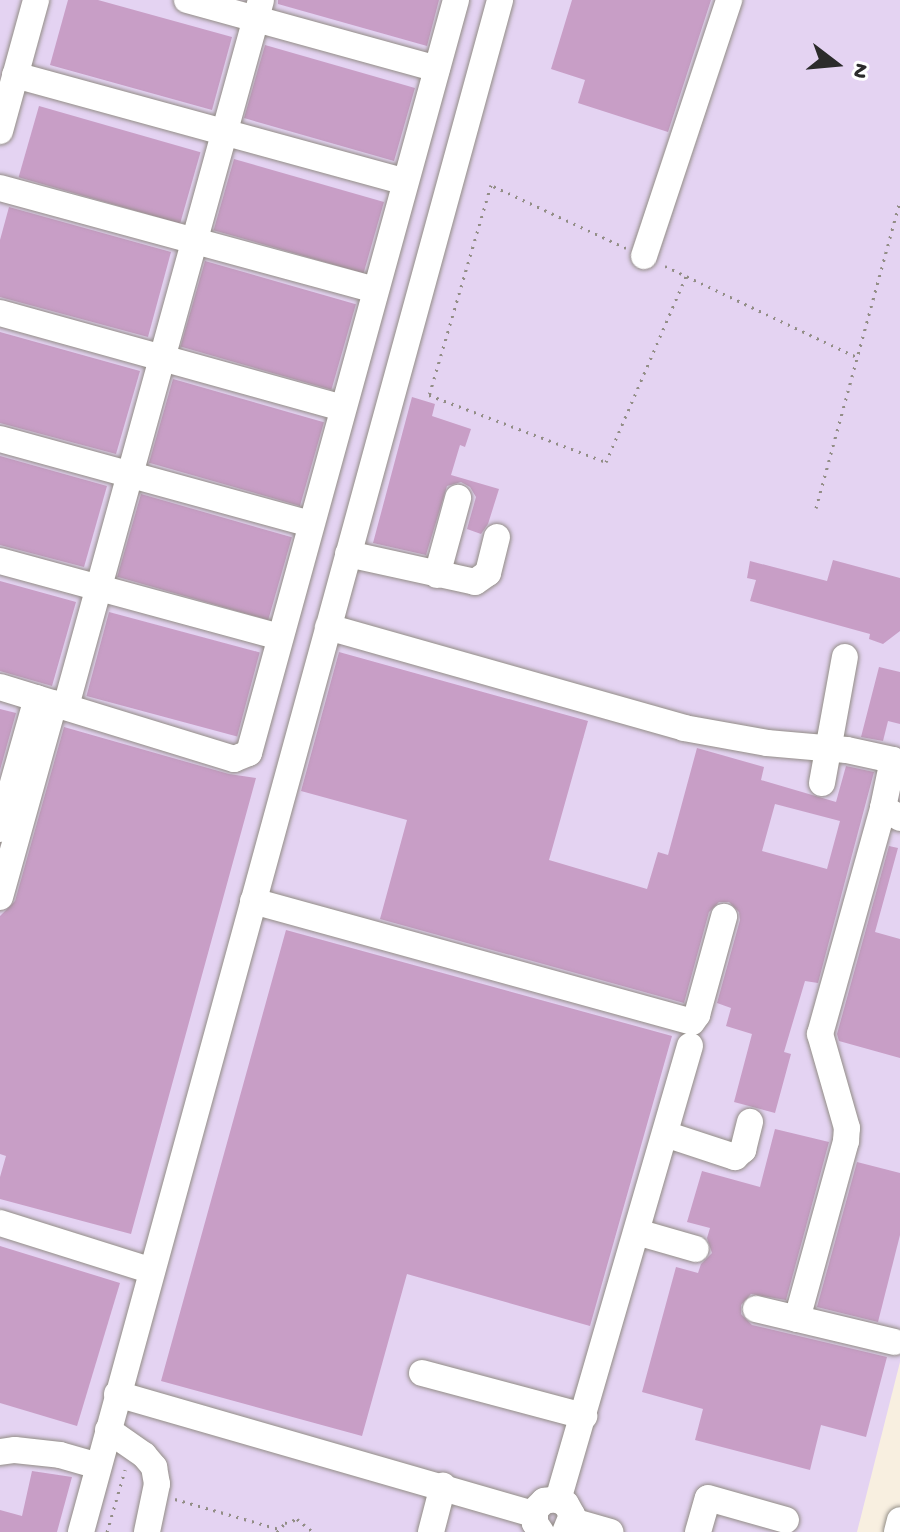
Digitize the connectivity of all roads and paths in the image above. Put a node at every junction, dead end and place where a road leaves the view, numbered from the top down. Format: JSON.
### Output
{"nodes":[{"id":1,"x":36,"y":0,"type":"edge"},
{"id":2,"x":187,"y":0,"type":"edge"},
{"id":3,"x":456,"y":0,"type":"edge"},
{"id":4,"x":500,"y":0,"type":"edge"},
{"id":5,"x":729,"y":0,"type":"edge"},
{"id":6,"x":258,"y":9,"type":"edge"},
{"id":7,"x":437,"y":69,"type":"junction"},
{"id":8,"x":15,"y":75,"type":"junction"},
{"id":9,"x":0,"y":131,"type":"edge"},
{"id":10,"x":224,"y":133,"type":"junction"},
{"id":11,"x":405,"y":182,"type":"junction"},
{"id":12,"x":0,"y":188,"type":"edge"},
{"id":13,"x":900,"y":201,"type":"edge"},
{"id":14,"x":194,"y":241,"type":"junction"},
{"id":15,"x":644,"y":256,"type":"junction"},
{"id":16,"x":686,"y":276,"type":"junction"},
{"id":17,"x":375,"y":290,"type":"junction"},
{"id":18,"x":0,"y":313,"type":"edge"},
{"id":19,"x":857,"y":357,"type":"junction"},
{"id":20,"x":162,"y":358,"type":"junction"},
{"id":21,"x":343,"y":408,"type":"junction"},
{"id":22,"x":0,"y":439,"type":"edge"},
{"id":23,"x":130,"y":474,"type":"junction"},
{"id":24,"x":458,"y":498,"type":"dead end"},
{"id":25,"x":816,"y":508,"type":"dead end"},
{"id":26,"x":310,"y":524,"type":"junction"},
{"id":27,"x":497,"y":537,"type":"dead end"},
{"id":28,"x":348,"y":554,"type":"junction"},
{"id":29,"x":0,"y":561,"type":"edge"},
{"id":30,"x":437,"y":575,"type":"junction"},
{"id":31,"x":99,"y":588,"type":"junction"},
{"id":32,"x":328,"y":627,"type":"junction"},
{"id":33,"x":279,"y":637,"type":"junction"},
{"id":34,"x":845,"y":657,"type":"dead end"},
{"id":35,"x":0,"y":687,"type":"edge"},
{"id":36,"x":52,"y":702,"type":"junction"},
{"id":37,"x":828,"y":748,"type":"junction"},
{"id":38,"x":897,"y":761,"type":"edge"},
{"id":39,"x":822,"y":783,"type":"dead end"},
{"id":40,"x":891,"y":813,"type":"edge"},
{"id":41,"x":0,"y":829,"type":"edge"},
{"id":42,"x":0,"y":897,"type":"edge"},
{"id":43,"x":253,"y":901,"type":"junction"},
{"id":44,"x":724,"y":917,"type":"dead end"},
{"id":45,"x":690,"y":1046,"type":"dead end"},
{"id":46,"x":750,"y":1122,"type":"dead end"},
{"id":47,"x":665,"y":1134,"type":"junction"},
{"id":48,"x":0,"y":1223,"type":"edge"},
{"id":49,"x":637,"y":1232,"type":"junction"},
{"id":50,"x":696,"y":1249,"type":"dead end"},
{"id":51,"x":152,"y":1271,"type":"junction"},
{"id":52,"x":756,"y":1309,"type":"dead end"},
{"id":53,"x":797,"y":1319,"type":"junction"},
{"id":54,"x":894,"y":1342,"type":"dead end"},
{"id":55,"x":422,"y":1373,"type":"dead end"},
{"id":56,"x":117,"y":1394,"type":"junction"},
{"id":57,"x":584,"y":1416,"type":"junction"},
{"id":58,"x":108,"y":1430,"type":"junction"},
{"id":59,"x":0,"y":1452,"type":"edge"},
{"id":60,"x":127,"y":1461,"type":"dead end"},
{"id":61,"x":98,"y":1466,"type":"junction"},
{"id":62,"x":443,"y":1486,"type":"junction"},
{"id":63,"x":175,"y":1499,"type":"dead end"},
{"id":64,"x":565,"y":1517,"type":"edge"},
{"id":65,"x":786,"y":1520,"type":"dead end"},
{"id":66,"x":900,"y":1520,"type":"edge"},
{"id":67,"x":538,"y":1523,"type":"edge"},
{"id":68,"x":278,"y":1530,"type":"edge"},
{"id":69,"x":81,"y":1532,"type":"edge"},
{"id":70,"x":107,"y":1532,"type":"edge"},
{"id":71,"x":147,"y":1532,"type":"edge"},
{"id":72,"x":313,"y":1532,"type":"edge"},
{"id":73,"x":431,"y":1532,"type":"edge"},
{"id":74,"x":610,"y":1532,"type":"edge"},
{"id":75,"x":698,"y":1532,"type":"edge"},
{"id":76,"x":897,"y":1532,"type":"edge"}],
"edges":[{"from":1,"to":8,"type":"street"},
{"from":2,"to":6,"type":"street"},
{"from":3,"to":7,"type":"street"},
{"from":4,"to":28,"type":"street"},
{"from":5,"to":15,"type":"street"},
{"from":6,"to":7,"type":"street"},
{"from":6,"to":10,"type":"street"},
{"from":7,"to":11,"type":"street"},
{"from":8,"to":9,"type":"street"},
{"from":8,"to":10,"type":"street"},
{"from":10,"to":11,"type":"street"},
{"from":10,"to":14,"type":"street"},
{"from":11,"to":17,"type":"street"},
{"from":12,"to":14,"type":"street"},
{"from":13,"to":19,"type":"path"},
{"from":14,"to":17,"type":"street"},
{"from":14,"to":20,"type":"street"},
{"from":15,"to":16,"type":"path"},
{"from":15,"to":16,"type":"path"},
{"from":16,"to":19,"type":"path"},
{"from":17,"to":21,"type":"street"},
{"from":18,"to":20,"type":"street"},
{"from":19,"to":25,"type":"path"},
{"from":20,"to":21,"type":"street"},
{"from":20,"to":23,"type":"street"},
{"from":21,"to":26,"type":"street"},
{"from":22,"to":23,"type":"street"},
{"from":23,"to":26,"type":"street"},
{"from":23,"to":31,"type":"street"},
{"from":24,"to":30,"type":"street"},
{"from":26,"to":33,"type":"street"},
{"from":27,"to":30,"type":"street"},
{"from":28,"to":30,"type":"street"},
{"from":28,"to":32,"type":"street"},
{"from":29,"to":31,"type":"street"},
{"from":31,"to":33,"type":"street"},
{"from":31,"to":36,"type":"street"},
{"from":32,"to":37,"type":"street"},
{"from":32,"to":43,"type":"street"},
{"from":33,"to":36,"type":"street"},
{"from":34,"to":37,"type":"street"},
{"from":35,"to":36,"type":"street"},
{"from":36,"to":41,"type":"street"},
{"from":36,"to":42,"type":"street"},
{"from":37,"to":38,"type":"street"},
{"from":37,"to":39,"type":"street"},
{"from":38,"to":40,"type":"street"},
{"from":40,"to":53,"type":"street"},
{"from":43,"to":44,"type":"street"},
{"from":43,"to":51,"type":"street"},
{"from":45,"to":47,"type":"street"},
{"from":46,"to":47,"type":"street"},
{"from":47,"to":49,"type":"street"},
{"from":48,"to":51,"type":"street"},
{"from":49,"to":50,"type":"street"},
{"from":49,"to":57,"type":"street"},
{"from":51,"to":56,"type":"street"},
{"from":52,"to":53,"type":"street"},
{"from":53,"to":54,"type":"street"},
{"from":55,"to":57,"type":"street"},
{"from":56,"to":58,"type":"street"},
{"from":56,"to":62,"type":"street"},
{"from":57,"to":64,"type":"street"},
{"from":58,"to":61,"type":"street"},
{"from":58,"to":71,"type":"street"},
{"from":59,"to":61,"type":"street"},
{"from":60,"to":70,"type":"path"},
{"from":61,"to":69,"type":"street"},
{"from":62,"to":67,"type":"street"},
{"from":62,"to":73,"type":"street"},
{"from":63,"to":68,"type":"path"},
{"from":64,"to":67,"type":"street"},
{"from":64,"to":74,"type":"street"},
{"from":65,"to":75,"type":"street"},
{"from":66,"to":76,"type":"street"},
{"from":68,"to":72,"type":"path"}]}
